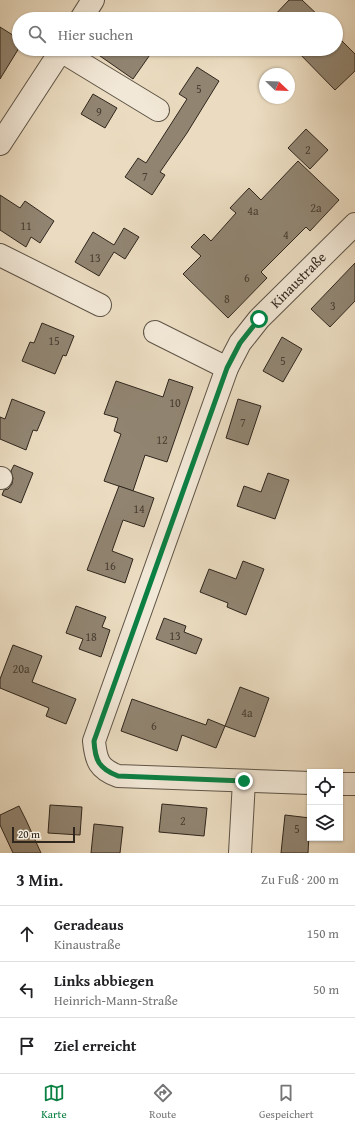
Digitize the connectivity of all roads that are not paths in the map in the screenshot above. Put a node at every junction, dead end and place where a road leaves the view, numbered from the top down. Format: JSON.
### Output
{"nodes":[{"id":1,"x":93,"y":0,"type":"edge"},
{"id":2,"x":85,"y":12,"type":"edge"},
{"id":3,"x":57,"y":56,"type":"edge"},
{"id":4,"x":71,"y":56,"type":"edge"},
{"id":5,"x":158,"y":110,"type":"dead end"},
{"id":6,"x":0,"y":144,"type":"edge"},
{"id":7,"x":355,"y":224,"type":"edge"},
{"id":8,"x":0,"y":255,"type":"edge"},
{"id":9,"x":100,"y":305,"type":"dead end"},
{"id":10,"x":155,"y":332,"type":"dead end"},
{"id":11,"x":227,"y":368,"type":"junction"},
{"id":12,"x":244,"y":781,"type":"junction"},
{"id":13,"x":307,"y":783,"type":"edge"},
{"id":14,"x":343,"y":784,"type":"edge"},
{"id":15,"x":355,"y":784,"type":"edge"},
{"id":16,"x":240,"y":853,"type":"edge"}],
"edges":[{"from":1,"to":2,"type":"street"},
{"from":3,"to":6,"type":"street"},
{"from":4,"to":5,"type":"street"},
{"from":7,"to":11,"type":"street","name":"Kinaustraße"},
{"from":8,"to":9,"type":"street"},
{"from":10,"to":11,"type":"street"},
{"from":11,"to":12,"type":"street","name":"Kinaustraße"},
{"from":12,"to":13,"type":"street"},
{"from":12,"to":16,"type":"street"},
{"from":14,"to":15,"type":"street"}]}
